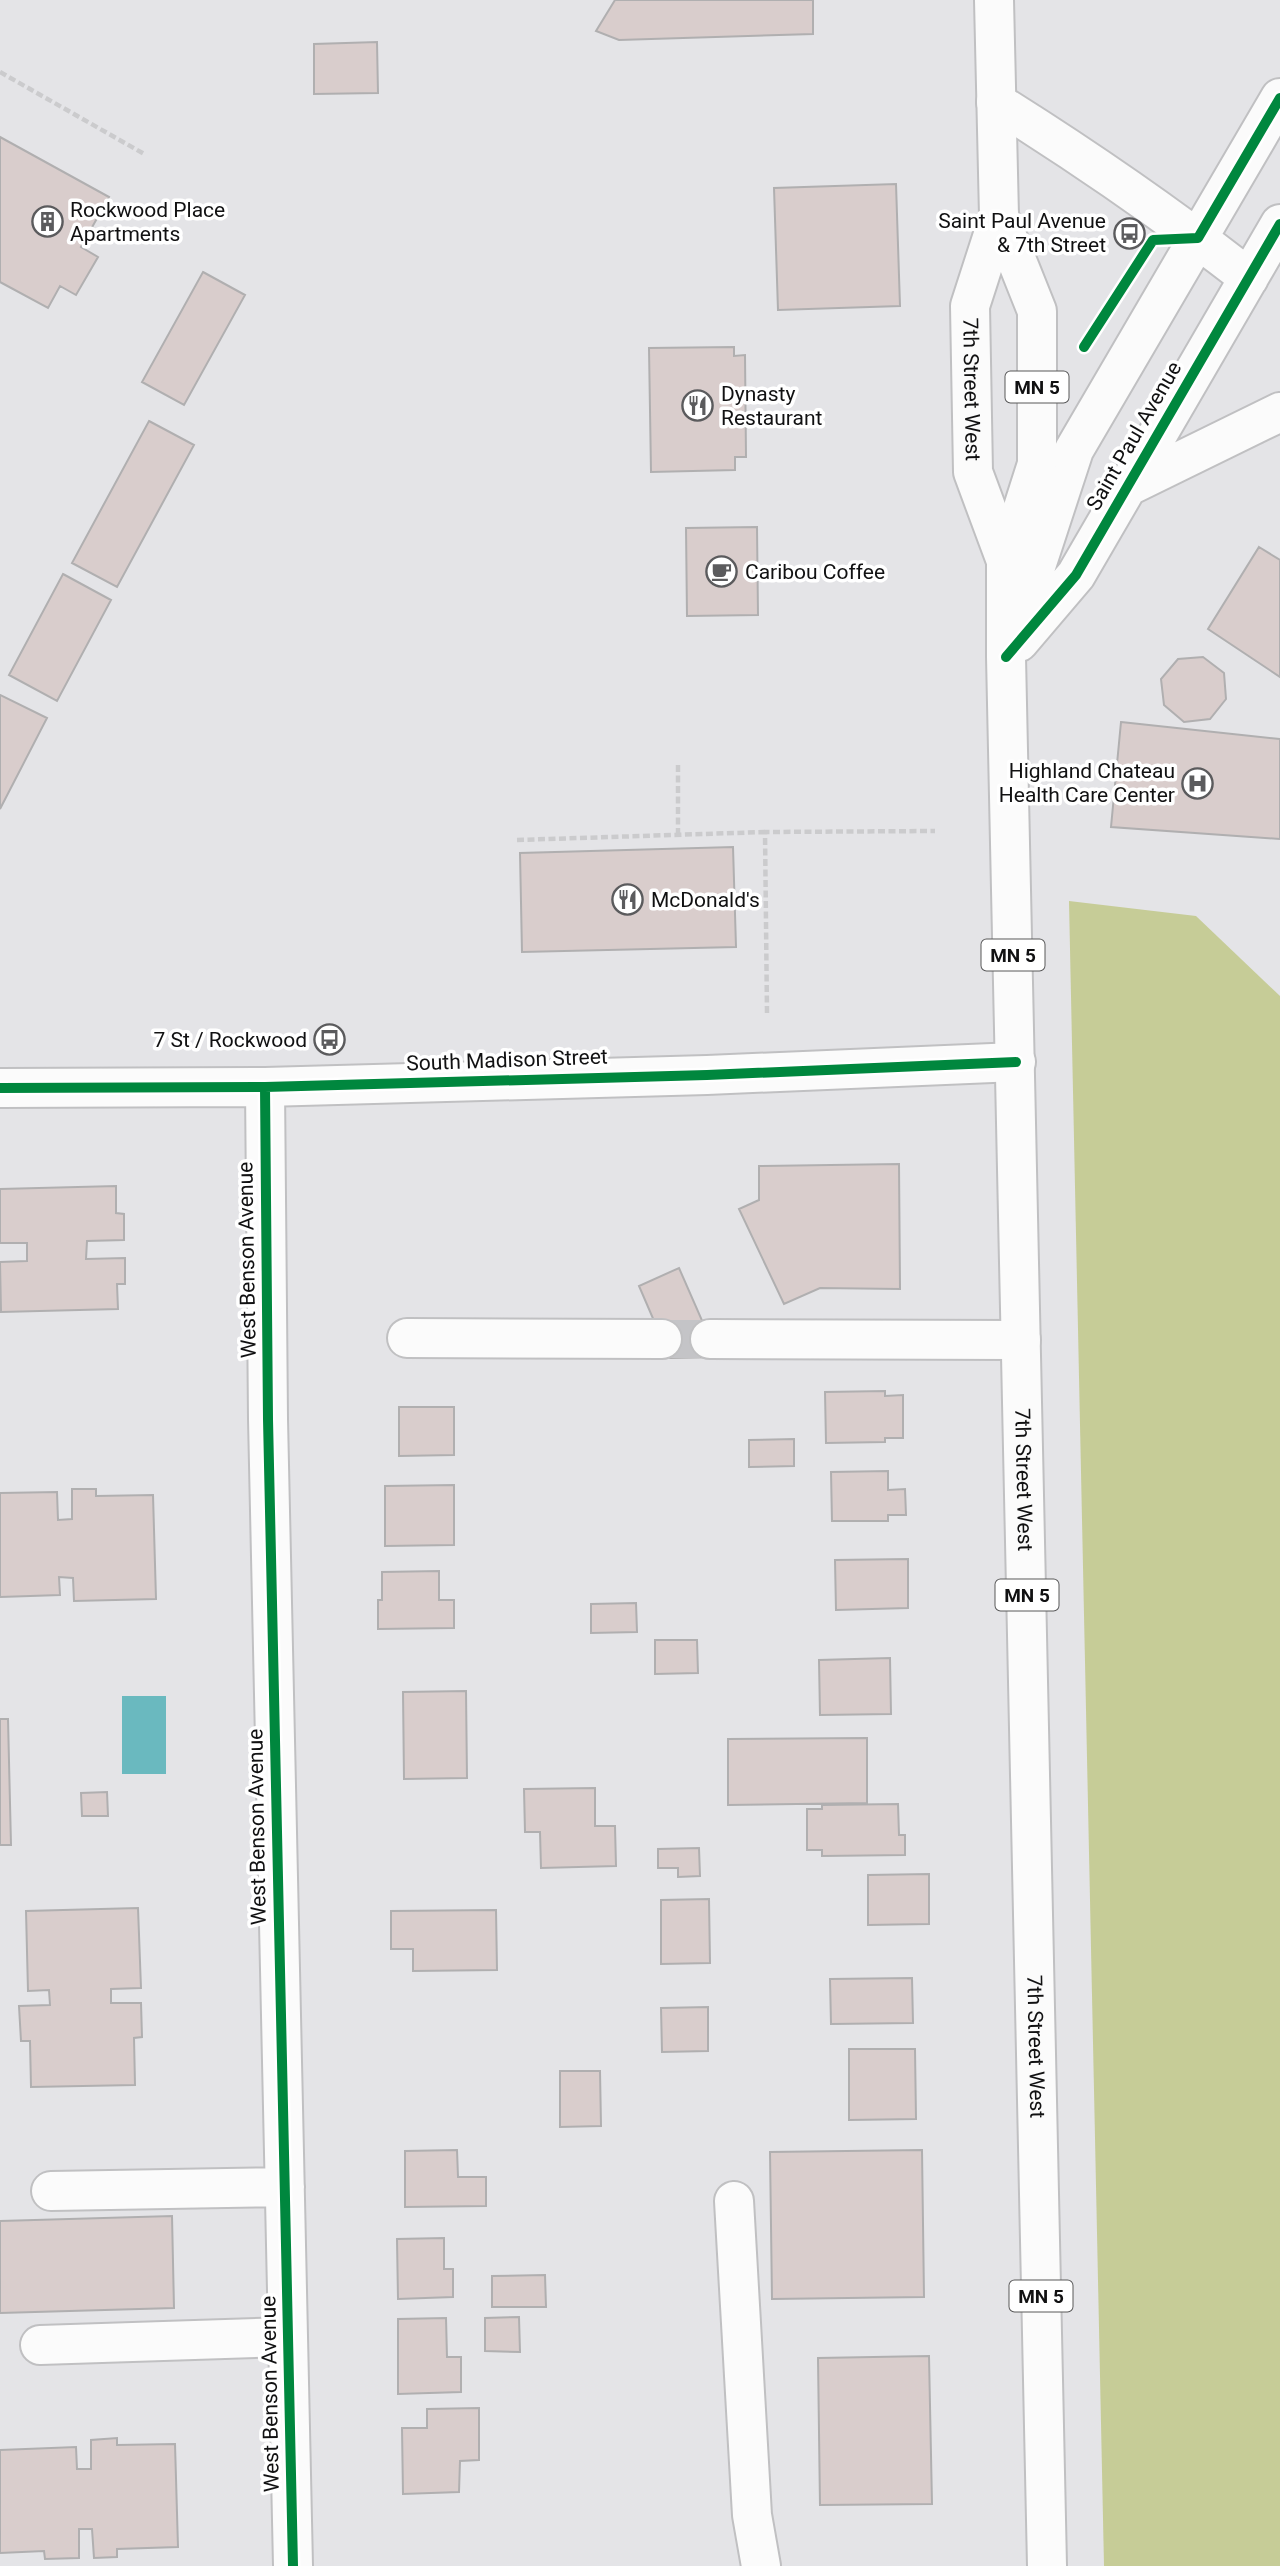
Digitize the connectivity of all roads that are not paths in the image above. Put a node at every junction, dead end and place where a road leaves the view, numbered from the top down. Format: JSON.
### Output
{"nodes":[{"id":1,"x":994,"y":0,"type":"edge"},
{"id":2,"x":1280,"y":98,"type":"edge"},
{"id":3,"x":996,"y":102,"type":"junction"},
{"id":4,"x":999,"y":216,"type":"junction"},
{"id":5,"x":1280,"y":224,"type":"edge"},
{"id":6,"x":1198,"y":238,"type":"junction"},
{"id":7,"x":1249,"y":278,"type":"junction"},
{"id":8,"x":1280,"y":412,"type":"edge"},
{"id":9,"x":1127,"y":487,"type":"junction"},
{"id":10,"x":1006,"y":561,"type":"junction"},
{"id":11,"x":1006,"y":657,"type":"junction"},
{"id":12,"x":1016,"y":1062,"type":"junction"},
{"id":13,"x":265,"y":1087,"type":"junction"},
{"id":14,"x":0,"y":1088,"type":"edge"},
{"id":15,"x":407,"y":1338,"type":"dead end"},
{"id":16,"x":662,"y":1339,"type":"tunnel mouth"},
{"id":17,"x":710,"y":1339,"type":"tunnel mouth"},
{"id":18,"x":1021,"y":1340,"type":"junction"},
{"id":19,"x":285,"y":2187,"type":"junction"},
{"id":20,"x":51,"y":2192,"type":"dead end"},
{"id":21,"x":734,"y":2202,"type":"dead end"},
{"id":22,"x":288,"y":2337,"type":"junction"},
{"id":23,"x":40,"y":2345,"type":"dead end"},
{"id":24,"x":293,"y":2566,"type":"edge"},
{"id":25,"x":761,"y":2566,"type":"edge"},
{"id":26,"x":1047,"y":2566,"type":"edge"}],
"edges":[{"from":1,"to":3,"type":"street","name":"7th Street West","number":"MN 5"},
{"from":2,"to":6,"type":"street","name":"Saint Paul Avenue"},
{"from":3,"to":4,"type":"street","name":"7th Street West","number":"MN 5"},
{"from":3,"to":6,"type":"street"},
{"from":4,"to":10,"type":"street","name":"7th Street West","number":"MN 5"},
{"from":4,"to":10,"type":"street","name":"7th Street West","number":"MN 5"},
{"from":5,"to":7,"type":"street","name":"Saint Paul Avenue"},
{"from":6,"to":7,"type":"street"},
{"from":6,"to":11,"type":"street","name":"Saint Paul Avenue"},
{"from":7,"to":9,"type":"street","name":"Saint Paul Avenue"},
{"from":8,"to":9,"type":"street"},
{"from":9,"to":11,"type":"street","name":"Saint Paul Avenue"},
{"from":10,"to":11,"type":"street","name":"7th Street West","number":"MN 5"},
{"from":11,"to":12,"type":"street","name":"7th Street West","number":"MN 5"},
{"from":12,"to":13,"type":"street","name":"South Madison Street"},
{"from":12,"to":18,"type":"street","name":"7th Street West","number":"MN 5"},
{"from":13,"to":14,"type":"street","name":"South Madison Street"},
{"from":13,"to":19,"type":"street","name":"West Benson Avenue"},
{"from":15,"to":16,"type":"street"},
{"from":17,"to":18,"type":"street"},
{"from":18,"to":26,"type":"street","name":"7th Street West","number":"MN 5"},
{"from":19,"to":20,"type":"street"},
{"from":19,"to":22,"type":"street","name":"West Benson Avenue"},
{"from":21,"to":25,"type":"street"},
{"from":22,"to":23,"type":"street"},
{"from":22,"to":24,"type":"street","name":"West Benson Avenue"}]}
